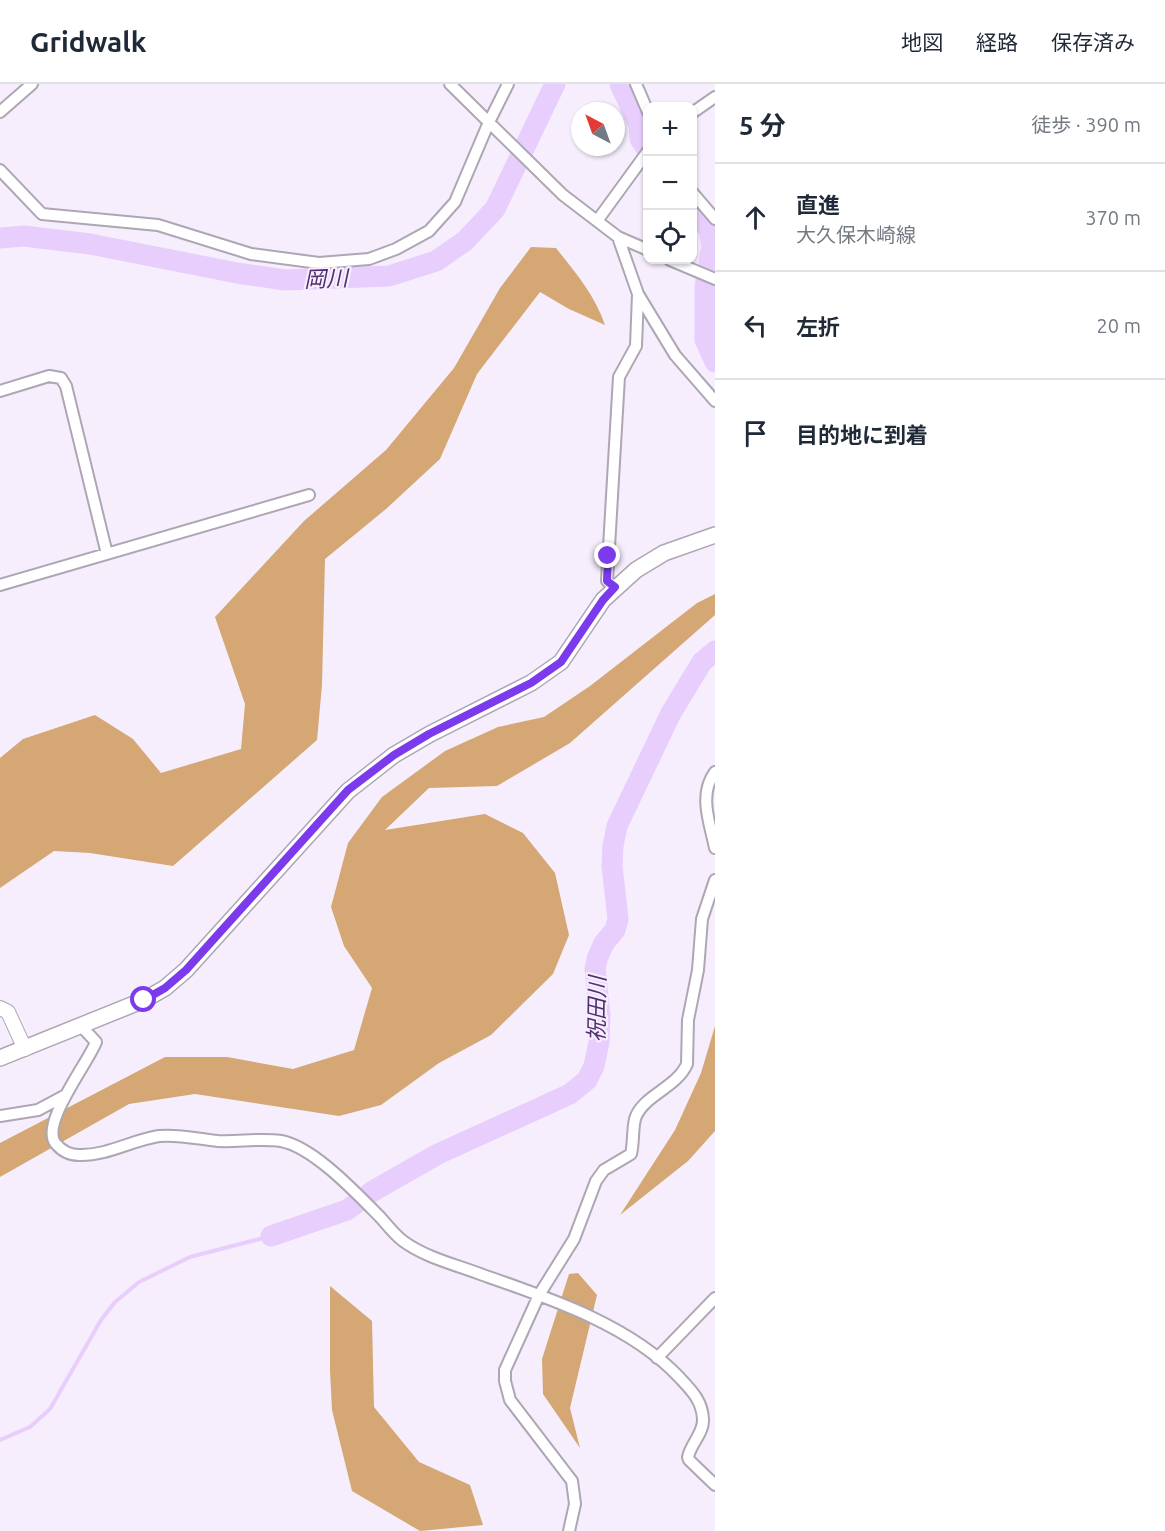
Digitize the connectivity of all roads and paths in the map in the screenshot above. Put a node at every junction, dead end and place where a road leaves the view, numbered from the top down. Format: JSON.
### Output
{"nodes":[{"id":1,"x":32,"y":84,"type":"edge"},
{"id":2,"x":450,"y":84,"type":"edge"},
{"id":3,"x":508,"y":84,"type":"edge"},
{"id":4,"x":636,"y":84,"type":"edge"},
{"id":5,"x":715,"y":97,"type":"edge"},
{"id":6,"x":644,"y":102,"type":"edge"},
{"id":7,"x":697,"y":110,"type":"edge"},
{"id":8,"x":0,"y":112,"type":"edge"},
{"id":9,"x":494,"y":126,"type":"junction"},
{"id":10,"x":644,"y":156,"type":"edge"},
{"id":11,"x":0,"y":170,"type":"edge"},
{"id":12,"x":697,"y":197,"type":"edge"},
{"id":13,"x":715,"y":219,"type":"edge"},
{"id":14,"x":597,"y":221,"type":"junction"},
{"id":15,"x":618,"y":237,"type":"junction"},
{"id":16,"x":643,"y":248,"type":"edge"},
{"id":17,"x":680,"y":264,"type":"edge"},
{"id":18,"x":715,"y":279,"type":"edge"},
{"id":19,"x":638,"y":294,"type":"junction"},
{"id":20,"x":0,"y":391,"type":"edge"},
{"id":21,"x":715,"y":400,"type":"edge"},
{"id":22,"x":309,"y":495,"type":"dead end"},
{"id":23,"x":715,"y":535,"type":"edge"},
{"id":24,"x":107,"y":554,"type":"junction"},
{"id":25,"x":0,"y":585,"type":"edge"},
{"id":26,"x":615,"y":587,"type":"junction"},
{"id":27,"x":715,"y":772,"type":"edge"},
{"id":28,"x":715,"y":848,"type":"edge"},
{"id":29,"x":715,"y":880,"type":"edge"},
{"id":30,"x":0,"y":1008,"type":"edge"},
{"id":31,"x":81,"y":1026,"type":"junction"},
{"id":32,"x":25,"y":1049,"type":"junction"},
{"id":33,"x":0,"y":1058,"type":"edge"},
{"id":34,"x":66,"y":1095,"type":"junction"},
{"id":35,"x":0,"y":1116,"type":"edge"},
{"id":36,"x":538,"y":1295,"type":"junction"},
{"id":37,"x":715,"y":1298,"type":"edge"},
{"id":38,"x":657,"y":1358,"type":"junction"},
{"id":39,"x":715,"y":1485,"type":"edge"},
{"id":40,"x":569,"y":1531,"type":"edge"}],
"edges":[{"from":1,"to":8,"type":"street"},
{"from":2,"to":9,"type":"street"},
{"from":3,"to":9,"type":"street"},
{"from":4,"to":6,"type":"street"},
{"from":5,"to":7,"type":"street"},
{"from":9,"to":11,"type":"street"},
{"from":9,"to":14,"type":"street"},
{"from":10,"to":14,"type":"street"},
{"from":12,"to":13,"type":"street"},
{"from":14,"to":15,"type":"street"},
{"from":15,"to":16,"type":"street"},
{"from":15,"to":19,"type":"street"},
{"from":17,"to":18,"type":"street"},
{"from":19,"to":21,"type":"street"},
{"from":19,"to":26,"type":"street"},
{"from":20,"to":24,"type":"street"},
{"from":22,"to":24,"type":"street"},
{"from":23,"to":26,"type":"main road"},
{"from":24,"to":25,"type":"street"},
{"from":26,"to":31,"type":"main road"},
{"from":27,"to":28,"type":"street"},
{"from":29,"to":36,"type":"street"},
{"from":30,"to":32,"type":"street"},
{"from":31,"to":32,"type":"main road"},
{"from":31,"to":34,"type":"street"},
{"from":32,"to":33,"type":"main road"},
{"from":34,"to":35,"type":"street"},
{"from":34,"to":36,"type":"street"},
{"from":36,"to":38,"type":"street"},
{"from":36,"to":40,"type":"street"},
{"from":37,"to":38,"type":"street"},
{"from":38,"to":39,"type":"street"}]}
